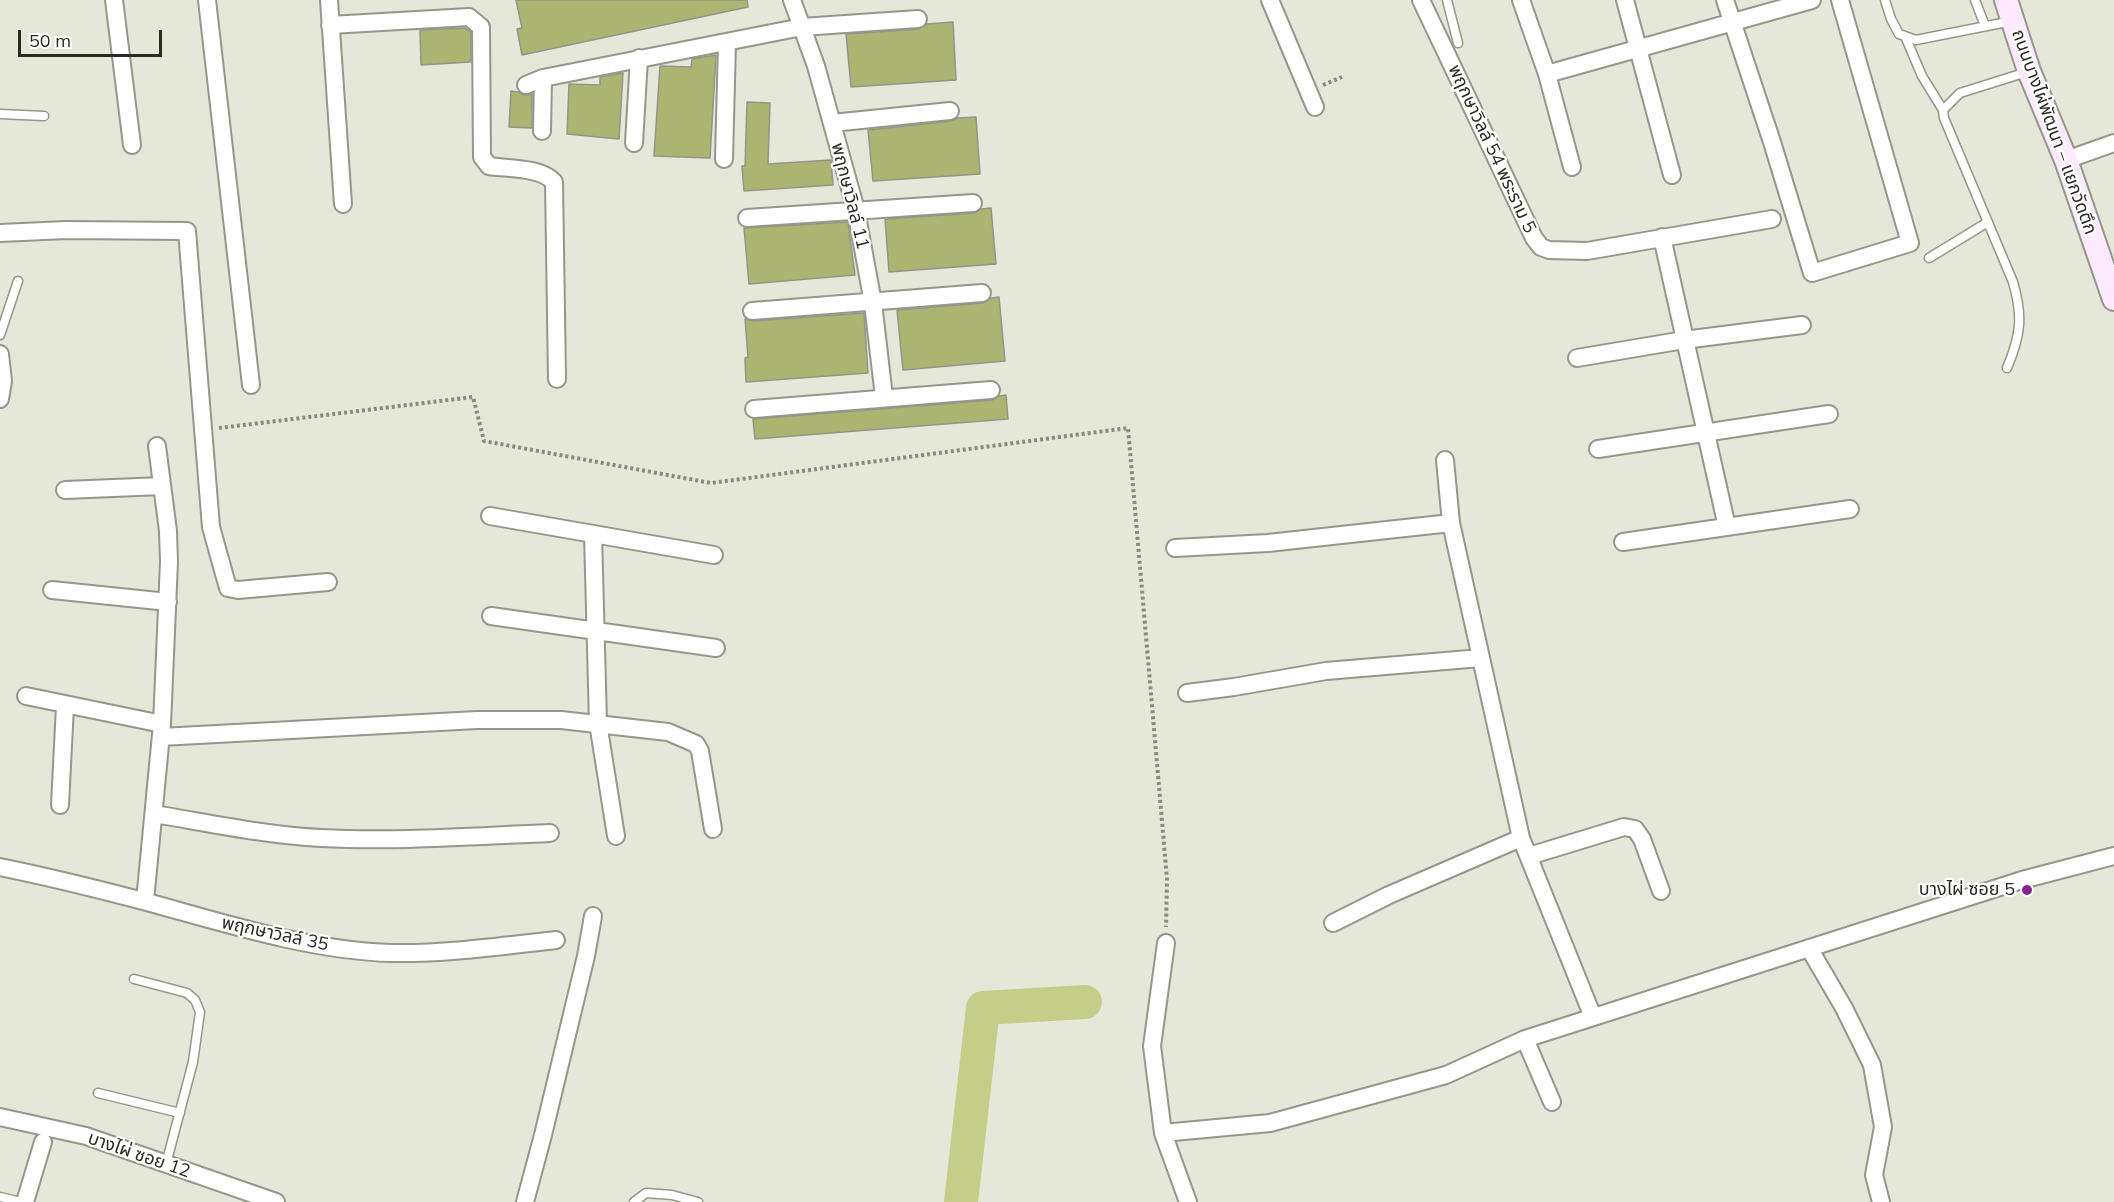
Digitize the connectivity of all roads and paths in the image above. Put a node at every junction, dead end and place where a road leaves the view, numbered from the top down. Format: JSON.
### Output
{"nodes":[{"id":1,"x":114,"y":0,"type":"edge"},
{"id":2,"x":207,"y":0,"type":"edge"},
{"id":3,"x":329,"y":0,"type":"edge"},
{"id":4,"x":792,"y":0,"type":"edge"},
{"id":5,"x":1270,"y":0,"type":"edge"},
{"id":6,"x":1421,"y":0,"type":"edge"},
{"id":7,"x":1447,"y":0,"type":"edge"},
{"id":8,"x":1521,"y":0,"type":"edge"},
{"id":9,"x":1625,"y":0,"type":"edge"},
{"id":10,"x":1725,"y":0,"type":"edge"},
{"id":11,"x":1812,"y":0,"type":"edge"},
{"id":12,"x":1840,"y":0,"type":"edge"},
{"id":13,"x":1885,"y":0,"type":"edge"},
{"id":14,"x":1975,"y":0,"type":"edge"},
{"id":15,"x":2009,"y":10,"type":"edge"},
{"id":16,"x":918,"y":19,"type":"dead end"},
{"id":17,"x":1731,"y":21,"type":"junction"},
{"id":18,"x":330,"y":25,"type":"junction"},
{"id":19,"x":1985,"y":26,"type":"junction"},
{"id":20,"x":802,"y":27,"type":"junction"},
{"id":21,"x":1905,"y":36,"type":"junction"},
{"id":22,"x":727,"y":42,"type":"junction"},
{"id":23,"x":1458,"y":43,"type":"dead end"},
{"id":24,"x":1639,"y":48,"type":"junction"},
{"id":25,"x":639,"y":58,"type":"junction"},
{"id":26,"x":2029,"y":71,"type":"junction"},
{"id":27,"x":1547,"y":74,"type":"junction"},
{"id":28,"x":543,"y":78,"type":"junction"},
{"id":29,"x":526,"y":84,"type":"dead end"},
{"id":30,"x":1315,"y":107,"type":"dead end"},
{"id":31,"x":1943,"y":110,"type":"junction"},
{"id":32,"x":950,"y":111,"type":"dead end"},
{"id":33,"x":0,"y":114,"type":"edge"},
{"id":34,"x":44,"y":116,"type":"dead end"},
{"id":35,"x":832,"y":123,"type":"junction"},
{"id":36,"x":542,"y":131,"type":"dead end"},
{"id":37,"x":634,"y":143,"type":"dead end"},
{"id":38,"x":2114,"y":143,"type":"edge"},
{"id":39,"x":132,"y":145,"type":"dead end"},
{"id":40,"x":724,"y":159,"type":"dead end"},
{"id":41,"x":2066,"y":160,"type":"junction"},
{"id":42,"x":1572,"y":167,"type":"dead end"},
{"id":43,"x":1672,"y":175,"type":"dead end"},
{"id":44,"x":974,"y":203,"type":"dead end"},
{"id":45,"x":344,"y":204,"type":"dead end"},
{"id":46,"x":856,"y":210,"type":"junction"},
{"id":47,"x":747,"y":218,"type":"dead end"},
{"id":48,"x":1772,"y":219,"type":"dead end"},
{"id":49,"x":1988,"y":222,"type":"junction"},
{"id":50,"x":0,"y":233,"type":"edge"},
{"id":51,"x":1662,"y":237,"type":"junction"},
{"id":52,"x":1929,"y":258,"type":"dead end"},
{"id":53,"x":18,"y":281,"type":"dead end"},
{"id":54,"x":982,"y":293,"type":"dead end"},
{"id":55,"x":2114,"y":298,"type":"edge"},
{"id":56,"x":873,"y":303,"type":"junction"},
{"id":57,"x":752,"y":311,"type":"dead end"},
{"id":58,"x":1802,"y":325,"type":"dead end"},
{"id":59,"x":0,"y":335,"type":"edge"},
{"id":60,"x":1684,"y":340,"type":"junction"},
{"id":61,"x":0,"y":354,"type":"edge"},
{"id":62,"x":1577,"y":358,"type":"dead end"},
{"id":63,"x":2007,"y":368,"type":"dead end"},
{"id":64,"x":557,"y":379,"type":"dead end"},
{"id":65,"x":252,"y":385,"type":"dead end"},
{"id":66,"x":991,"y":390,"type":"dead end"},
{"id":67,"x":884,"y":397,"type":"junction"},
{"id":68,"x":0,"y":399,"type":"edge"},
{"id":69,"x":754,"y":409,"type":"dead end"},
{"id":70,"x":1829,"y":414,"type":"dead end"},
{"id":71,"x":204,"y":430,"type":"junction"},
{"id":72,"x":1706,"y":434,"type":"junction"},
{"id":73,"x":157,"y":446,"type":"dead end"},
{"id":74,"x":1598,"y":449,"type":"dead end"},
{"id":75,"x":1445,"y":460,"type":"dead end"},
{"id":76,"x":162,"y":486,"type":"junction"},
{"id":77,"x":65,"y":490,"type":"dead end"},
{"id":78,"x":1850,"y":509,"type":"dead end"},
{"id":79,"x":490,"y":516,"type":"dead end"},
{"id":80,"x":1451,"y":523,"type":"junction"},
{"id":81,"x":1727,"y":527,"type":"junction"},
{"id":82,"x":593,"y":534,"type":"junction"},
{"id":83,"x":1623,"y":542,"type":"dead end"},
{"id":84,"x":1175,"y":548,"type":"dead end"},
{"id":85,"x":714,"y":555,"type":"dead end"},
{"id":86,"x":327,"y":582,"type":"dead end"},
{"id":87,"x":52,"y":590,"type":"dead end"},
{"id":88,"x":168,"y":602,"type":"junction"},
{"id":89,"x":491,"y":616,"type":"dead end"},
{"id":90,"x":595,"y":630,"type":"junction"},
{"id":91,"x":716,"y":648,"type":"dead end"},
{"id":92,"x":1481,"y":658,"type":"junction"},
{"id":93,"x":1187,"y":693,"type":"dead end"},
{"id":94,"x":26,"y":696,"type":"dead end"},
{"id":95,"x":64,"y":706,"type":"junction"},
{"id":96,"x":597,"y":723,"type":"junction"},
{"id":97,"x":162,"y":731,"type":"junction"},
{"id":98,"x":60,"y":805,"type":"dead end"},
{"id":99,"x":154,"y":814,"type":"junction"},
{"id":100,"x":713,"y":829,"type":"dead end"},
{"id":101,"x":550,"y":833,"type":"dead end"},
{"id":102,"x":616,"y":836,"type":"dead end"},
{"id":103,"x":1521,"y":838,"type":"junction"},
{"id":104,"x":1529,"y":856,"type":"junction"},
{"id":105,"x":2114,"y":856,"type":"edge"},
{"id":106,"x":0,"y":867,"type":"edge"},
{"id":107,"x":1661,"y":891,"type":"dead end"},
{"id":108,"x":145,"y":901,"type":"junction"},
{"id":109,"x":593,"y":916,"type":"dead end"},
{"id":110,"x":1333,"y":923,"type":"dead end"},
{"id":111,"x":556,"y":940,"type":"dead end"},
{"id":112,"x":1166,"y":943,"type":"joint"},
{"id":113,"x":1809,"y":948,"type":"junction"},
{"id":114,"x":134,"y":979,"type":"dead end"},
{"id":115,"x":1593,"y":1017,"type":"junction"},
{"id":116,"x":1525,"y":1039,"type":"junction"},
{"id":117,"x":98,"y":1093,"type":"dead end"},
{"id":118,"x":1552,"y":1102,"type":"dead end"},
{"id":119,"x":180,"y":1113,"type":"junction"},
{"id":120,"x":0,"y":1117,"type":"edge"},
{"id":121,"x":1163,"y":1133,"type":"junction"},
{"id":122,"x":43,"y":1142,"type":"dead end"},
{"id":123,"x":166,"y":1164,"type":"junction"},
{"id":124,"x":0,"y":1197,"type":"edge"},
{"id":125,"x":23,"y":1202,"type":"edge"},
{"id":126,"x":276,"y":1202,"type":"edge"},
{"id":127,"x":525,"y":1202,"type":"edge"},
{"id":128,"x":634,"y":1202,"type":"edge"},
{"id":129,"x":698,"y":1202,"type":"edge"},
{"id":130,"x":1188,"y":1202,"type":"edge"},
{"id":131,"x":1881,"y":1202,"type":"edge"}],
"edges":[{"from":1,"to":39,"type":"street"},
{"from":2,"to":65,"type":"street"},
{"from":3,"to":18,"type":"street"},
{"from":4,"to":20,"type":"street","name":"พฤกษาวิลล์ 11"},
{"from":5,"to":30,"type":"street"},
{"from":6,"to":51,"type":"street","name":"พฤกษาวิลล์ 54 พระราม 5"},
{"from":7,"to":23,"type":"lane"},
{"from":8,"to":27,"type":"street"},
{"from":9,"to":24,"type":"street"},
{"from":10,"to":17,"type":"street"},
{"from":11,"to":17,"type":"street"},
{"from":12,"to":17,"type":"street"},
{"from":13,"to":21,"type":"lane"},
{"from":14,"to":19,"type":"lane"},
{"from":15,"to":19,"type":"lane"},
{"from":15,"to":26,"type":"street","name":"ถนนบางไผ่พัฒนา – แยกวัดตึก"},
{"from":16,"to":20,"type":"street"},
{"from":17,"to":24,"type":"street"},
{"from":18,"to":45,"type":"street"},
{"from":18,"to":64,"type":"street"},
{"from":19,"to":21,"type":"lane"},
{"from":20,"to":22,"type":"street"},
{"from":20,"to":35,"type":"street","name":"พฤกษาวิลล์ 11"},
{"from":21,"to":31,"type":"lane"},
{"from":22,"to":25,"type":"street"},
{"from":22,"to":40,"type":"street"},
{"from":24,"to":27,"type":"street"},
{"from":24,"to":43,"type":"street"},
{"from":25,"to":28,"type":"street"},
{"from":25,"to":37,"type":"street"},
{"from":26,"to":31,"type":"lane"},
{"from":26,"to":41,"type":"street","name":"ถนนบางไผ่พัฒนา – แยกวัดตึก"},
{"from":27,"to":42,"type":"street"},
{"from":28,"to":29,"type":"street"},
{"from":28,"to":36,"type":"street"},
{"from":31,"to":49,"type":"lane"},
{"from":32,"to":35,"type":"street"},
{"from":33,"to":34,"type":"lane"},
{"from":35,"to":46,"type":"street","name":"พฤกษาวิลล์ 11"},
{"from":38,"to":41,"type":"street"},
{"from":41,"to":55,"type":"street","name":"ถนนบางไผ่พัฒนา – แยกวัดตึก"},
{"from":44,"to":46,"type":"street"},
{"from":46,"to":47,"type":"street"},
{"from":46,"to":56,"type":"street","name":"พฤกษาวิลล์ 11"},
{"from":48,"to":51,"type":"street","name":"พฤกษาวิลล์ 54 พระราม 5"},
{"from":49,"to":52,"type":"lane"},
{"from":49,"to":63,"type":"lane"},
{"from":50,"to":71,"type":"street"},
{"from":51,"to":60,"type":"street"},
{"from":53,"to":59,"type":"lane"},
{"from":54,"to":56,"type":"street"},
{"from":56,"to":57,"type":"street"},
{"from":56,"to":67,"type":"street","name":"พฤกษาวิลล์ 11"},
{"from":58,"to":60,"type":"street"},
{"from":60,"to":62,"type":"street"},
{"from":60,"to":72,"type":"street"},
{"from":61,"to":68,"type":"street"},
{"from":66,"to":67,"type":"street"},
{"from":67,"to":69,"type":"street"},
{"from":70,"to":72,"type":"street"},
{"from":71,"to":86,"type":"street"},
{"from":71,"to":112,"type":"path"},
{"from":72,"to":74,"type":"street"},
{"from":72,"to":81,"type":"street"},
{"from":73,"to":76,"type":"street"},
{"from":75,"to":80,"type":"street"},
{"from":76,"to":77,"type":"street"},
{"from":76,"to":88,"type":"street"},
{"from":78,"to":81,"type":"street"},
{"from":79,"to":82,"type":"street"},
{"from":80,"to":84,"type":"street"},
{"from":80,"to":92,"type":"street"},
{"from":81,"to":83,"type":"street"},
{"from":82,"to":85,"type":"street"},
{"from":82,"to":90,"type":"street"},
{"from":87,"to":88,"type":"street"},
{"from":88,"to":97,"type":"street"},
{"from":89,"to":90,"type":"street"},
{"from":90,"to":91,"type":"street"},
{"from":90,"to":96,"type":"street"},
{"from":92,"to":93,"type":"street"},
{"from":92,"to":103,"type":"street"},
{"from":94,"to":95,"type":"street"},
{"from":95,"to":97,"type":"street"},
{"from":95,"to":98,"type":"street"},
{"from":96,"to":97,"type":"street"},
{"from":96,"to":100,"type":"street"},
{"from":96,"to":102,"type":"street"},
{"from":97,"to":99,"type":"street"},
{"from":99,"to":101,"type":"street"},
{"from":99,"to":108,"type":"street"},
{"from":103,"to":104,"type":"street"},
{"from":103,"to":110,"type":"street"},
{"from":104,"to":107,"type":"street"},
{"from":104,"to":115,"type":"street"},
{"from":105,"to":113,"type":"street"},
{"from":106,"to":108,"type":"street","name":"พฤกษาวิลล์ 35"},
{"from":108,"to":111,"type":"street","name":"พฤกษาวิลล์ 35"},
{"from":109,"to":127,"type":"street"},
{"from":112,"to":121,"type":"street"},
{"from":113,"to":115,"type":"street"},
{"from":113,"to":131,"type":"street"},
{"from":114,"to":119,"type":"lane"},
{"from":115,"to":116,"type":"street"},
{"from":116,"to":118,"type":"street"},
{"from":116,"to":121,"type":"street"},
{"from":117,"to":119,"type":"lane"},
{"from":119,"to":123,"type":"lane"},
{"from":120,"to":123,"type":"street","name":"บางไผ่ ซอย 12"},
{"from":121,"to":130,"type":"street"},
{"from":122,"to":125,"type":"street"},
{"from":123,"to":126,"type":"street","name":"บางไผ่ ซอย 12"},
{"from":124,"to":125,"type":"lane"},
{"from":128,"to":129,"type":"lane"}]}
